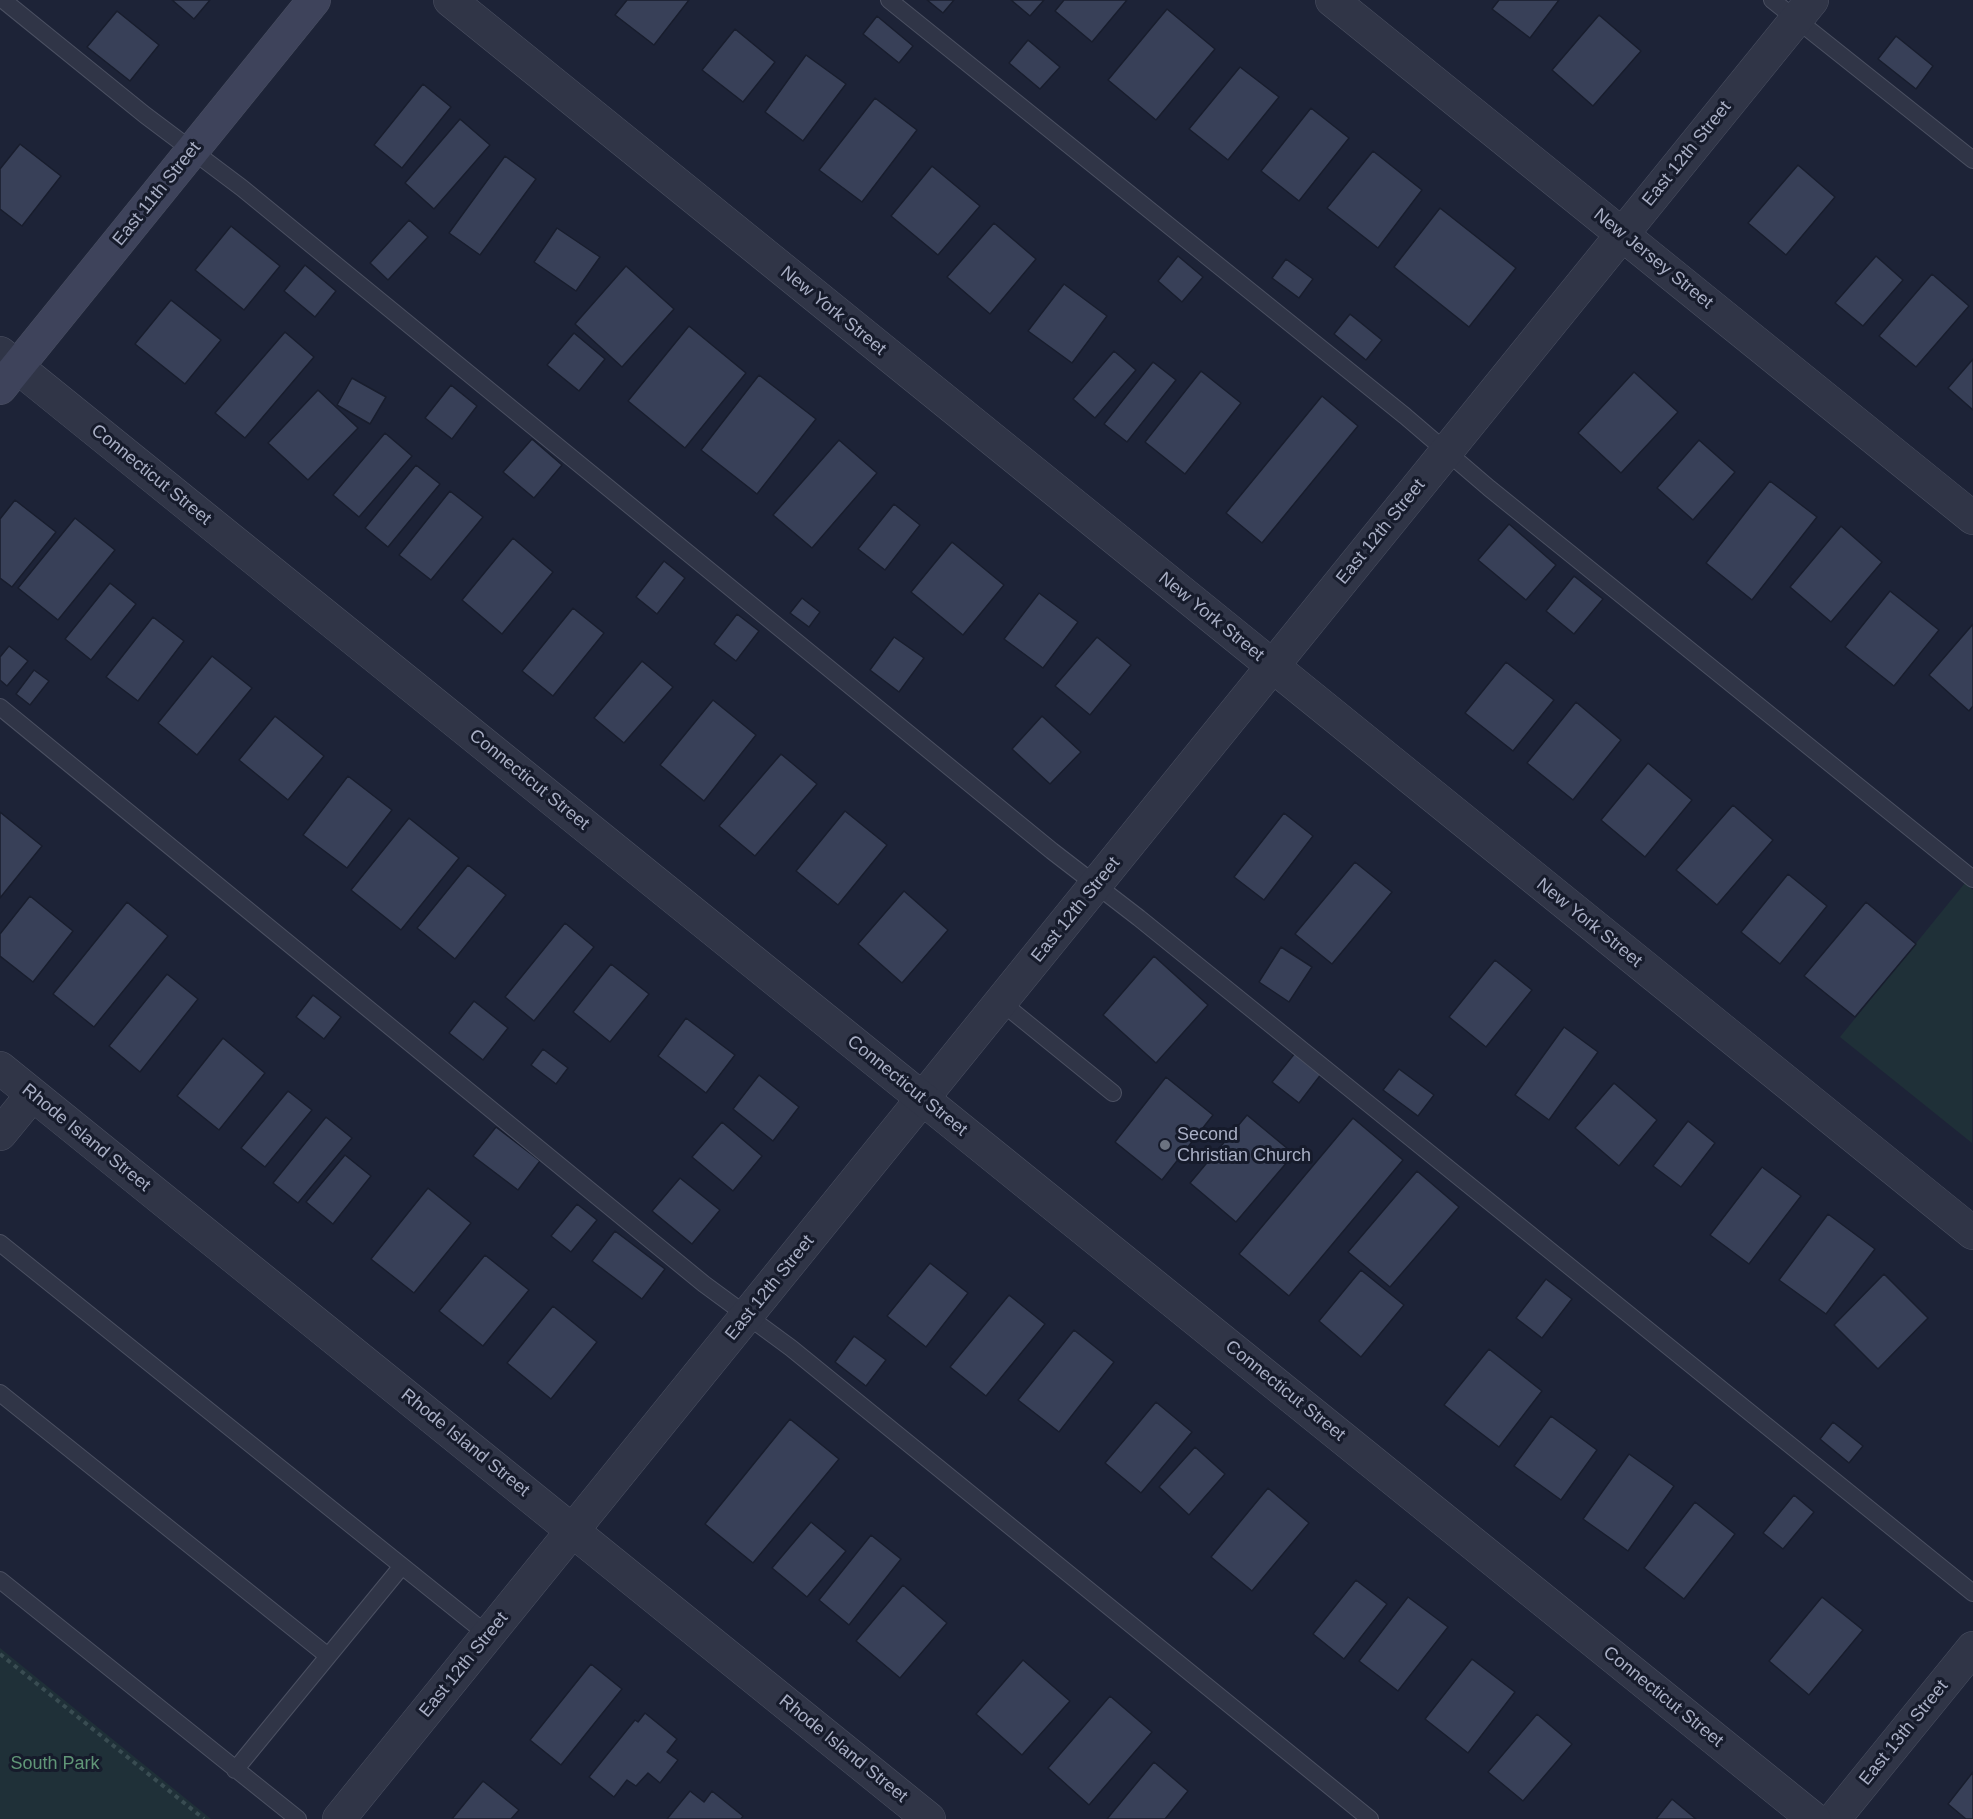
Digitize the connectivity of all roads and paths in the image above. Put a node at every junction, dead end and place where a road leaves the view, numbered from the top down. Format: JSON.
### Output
{"nodes":[{"id":1,"x":3,"y":0,"type":"edge"},
{"id":2,"x":314,"y":0,"type":"edge"},
{"id":3,"x":450,"y":0,"type":"edge"},
{"id":4,"x":889,"y":0,"type":"edge"},
{"id":5,"x":1332,"y":0,"type":"edge"},
{"id":6,"x":1794,"y":6,"type":"edge"},
{"id":7,"x":192,"y":150,"type":"junction"},
{"id":8,"x":1973,"y":160,"type":"edge"},
{"id":9,"x":1622,"y":234,"type":"junction"},
{"id":10,"x":6,"y":369,"type":"edge"},
{"id":11,"x":1446,"y":452,"type":"junction"},
{"id":12,"x":1973,"y":518,"type":"edge"},
{"id":13,"x":1272,"y":667,"type":"junction"},
{"id":14,"x":0,"y":707,"type":"edge"},
{"id":15,"x":1973,"y":879,"type":"edge"},
{"id":16,"x":1096,"y":885,"type":"junction"},
{"id":17,"x":1001,"y":1002,"type":"junction"},
{"id":18,"x":0,"y":1068,"type":"edge"},
{"id":19,"x":1113,"y":1093,"type":"dead end"},
{"id":20,"x":32,"y":1095,"type":"junction"},
{"id":21,"x":923,"y":1099,"type":"junction"},
{"id":22,"x":0,"y":1134,"type":"edge"},
{"id":23,"x":1973,"y":1233,"type":"edge"},
{"id":24,"x":0,"y":1243,"type":"edge"},
{"id":25,"x":748,"y":1316,"type":"junction"},
{"id":26,"x":0,"y":1393,"type":"edge"},
{"id":27,"x":573,"y":1531,"type":"junction"},
{"id":28,"x":402,"y":1566,"type":"junction"},
{"id":29,"x":0,"y":1580,"type":"edge"},
{"id":30,"x":1973,"y":1593,"type":"edge"},
{"id":31,"x":488,"y":1635,"type":"junction"},
{"id":32,"x":1973,"y":1648,"type":"edge"},
{"id":33,"x":0,"y":1654,"type":"edge"},
{"id":34,"x":328,"y":1656,"type":"junction"},
{"id":35,"x":235,"y":1770,"type":"junction"},
{"id":36,"x":204,"y":1819,"type":"edge"},
{"id":37,"x":298,"y":1819,"type":"edge"},
{"id":38,"x":339,"y":1819,"type":"edge"},
{"id":39,"x":929,"y":1819,"type":"edge"},
{"id":40,"x":1370,"y":1819,"type":"edge"},
{"id":41,"x":1814,"y":1819,"type":"edge"},
{"id":42,"x":1834,"y":1819,"type":"edge"}],
"edges":[{"from":1,"to":7,"type":"lane"},
{"from":2,"to":7,"type":"main road","name":"East 11th Street"},
{"from":3,"to":13,"type":"street","name":"New York Street"},
{"from":4,"to":11,"type":"lane"},
{"from":5,"to":9,"type":"street","name":"New Jersey Street"},
{"from":6,"to":8,"type":"lane"},
{"from":6,"to":9,"type":"street","name":"East 12th Street"},
{"from":7,"to":10,"type":"main road","name":"East 11th Street"},
{"from":7,"to":16,"type":"lane"},
{"from":9,"to":11,"type":"street","name":"East 12th Street"},
{"from":9,"to":12,"type":"street","name":"New Jersey Street"},
{"from":10,"to":21,"type":"street","name":"Connecticut Street"},
{"from":11,"to":13,"type":"street","name":"East 12th Street"},
{"from":11,"to":15,"type":"lane"},
{"from":13,"to":16,"type":"street","name":"East 12th Street"},
{"from":13,"to":23,"type":"street","name":"New York Street"},
{"from":14,"to":25,"type":"lane"},
{"from":16,"to":17,"type":"street","name":"East 12th Street"},
{"from":16,"to":30,"type":"lane"},
{"from":17,"to":19,"type":"lane"},
{"from":17,"to":21,"type":"street","name":"East 12th Street"},
{"from":18,"to":20,"type":"street","name":"Rhode Island Street"},
{"from":20,"to":22,"type":"street"},
{"from":20,"to":27,"type":"street","name":"Rhode Island Street"},
{"from":21,"to":25,"type":"street","name":"East 12th Street"},
{"from":21,"to":41,"type":"street","name":"Connecticut Street"},
{"from":24,"to":28,"type":"lane"},
{"from":25,"to":27,"type":"street","name":"East 12th Street"},
{"from":25,"to":40,"type":"lane"},
{"from":26,"to":34,"type":"lane"},
{"from":27,"to":31,"type":"street","name":"East 12th Street"},
{"from":27,"to":39,"type":"street","name":"Rhode Island Street"},
{"from":28,"to":31,"type":"lane"},
{"from":28,"to":34,"type":"lane"},
{"from":29,"to":35,"type":"lane"},
{"from":31,"to":38,"type":"street","name":"East 12th Street"},
{"from":32,"to":42,"type":"street","name":"East 13th Street"},
{"from":33,"to":36,"type":"path"},
{"from":34,"to":35,"type":"lane"},
{"from":35,"to":37,"type":"lane"}]}
